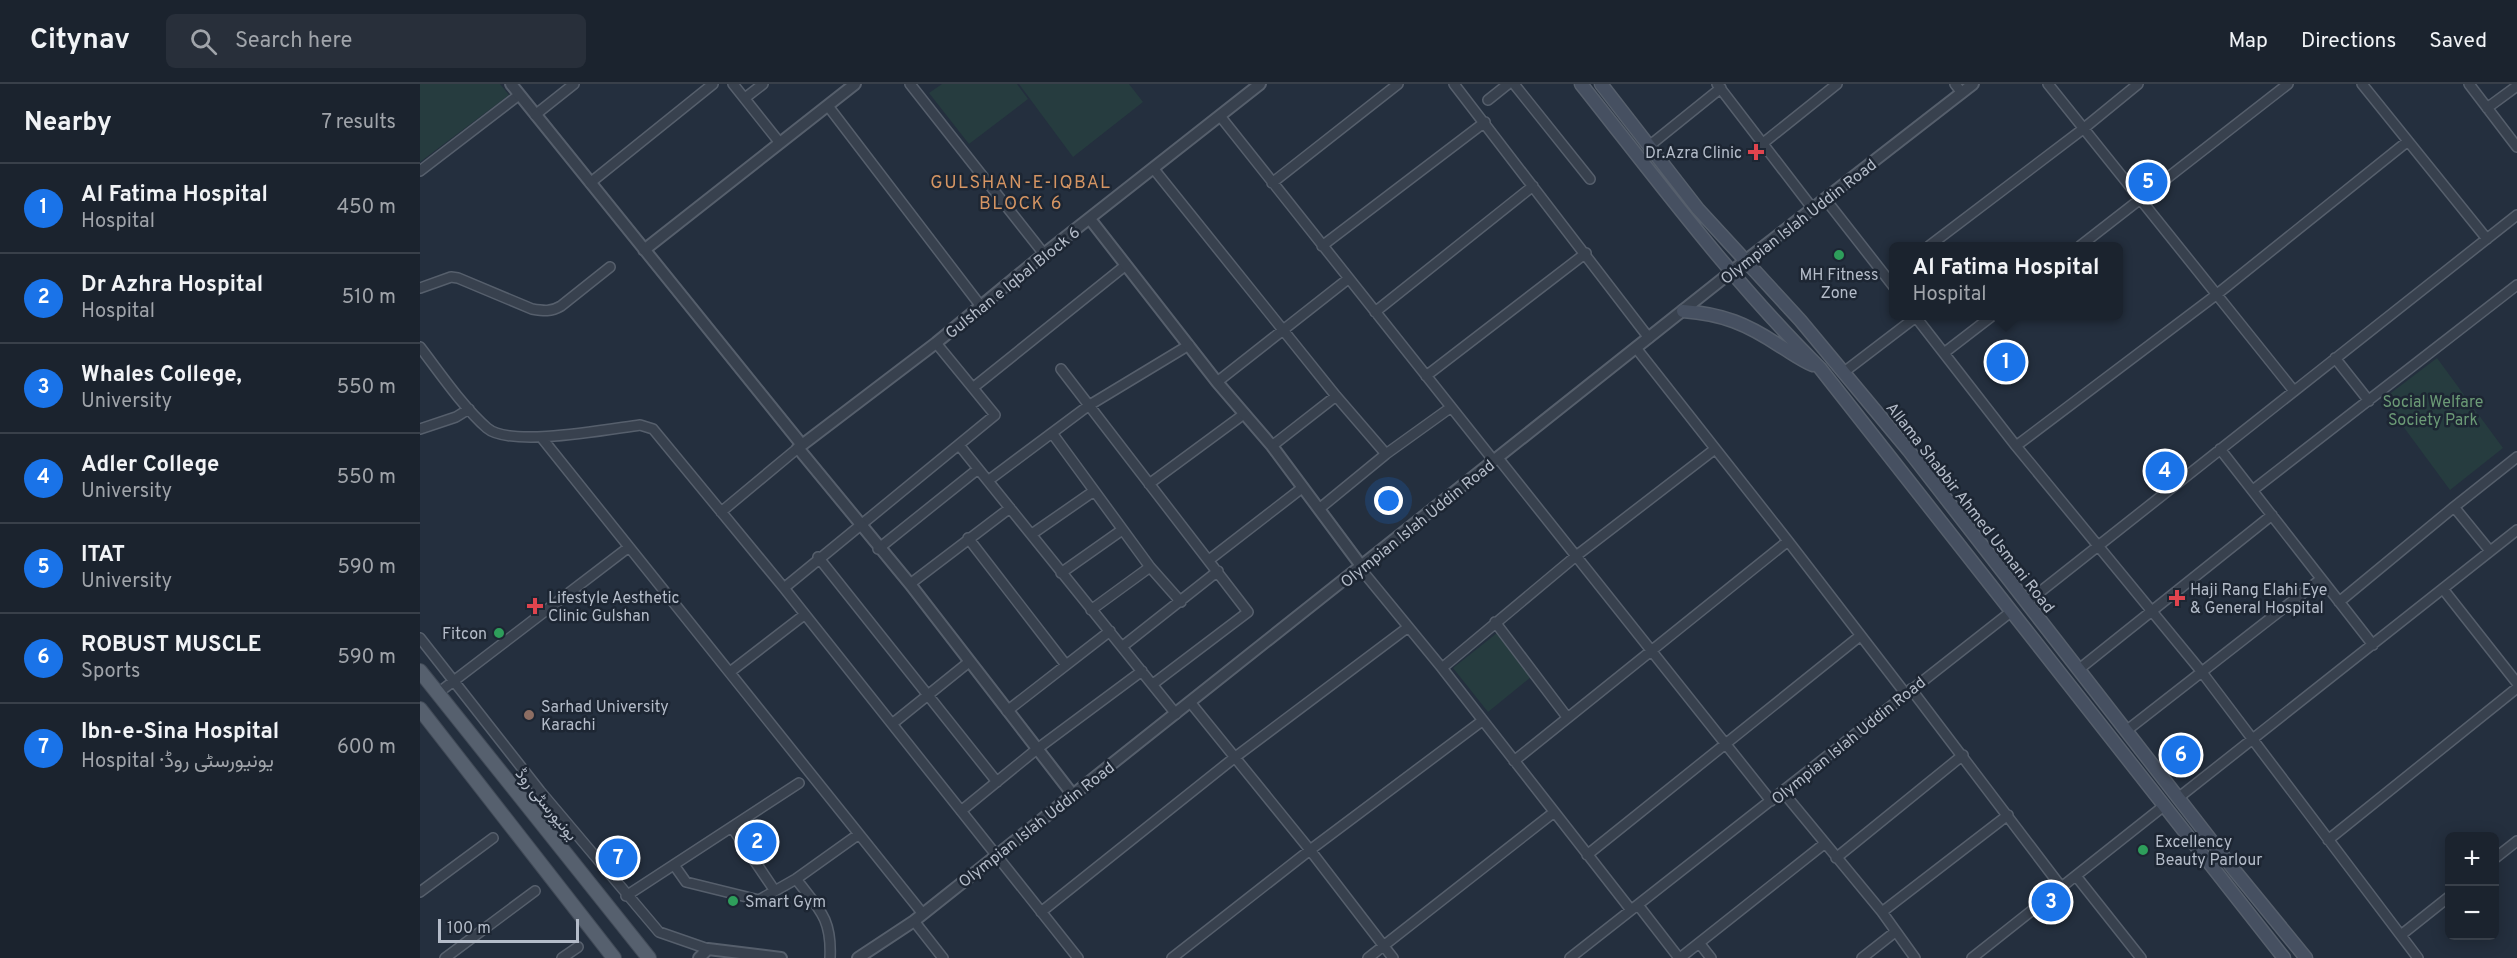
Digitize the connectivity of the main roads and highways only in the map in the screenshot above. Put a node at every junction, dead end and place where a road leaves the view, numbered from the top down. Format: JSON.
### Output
{"nodes":[{"id":1,"x":1581,"y":84,"type":"edge"},
{"id":2,"x":1600,"y":84,"type":"edge"},
{"id":3,"x":1683,"y":312,"type":"road end"},
{"id":4,"x":1820,"y":368,"type":"junction"},
{"id":5,"x":420,"y":671,"type":"edge"},
{"id":6,"x":420,"y":709,"type":"edge"},
{"id":7,"x":614,"y":958,"type":"edge"},
{"id":8,"x":649,"y":958,"type":"edge"},
{"id":9,"x":2284,"y":958,"type":"edge"},
{"id":10,"x":2306,"y":958,"type":"edge"}],
"edges":[{"from":1,"to":4,"type":"main road","name":"Allama Shabbir Ahmed Usmani Road"},
{"from":2,"to":10,"type":"main road","name":"Allama Shabbir Ahmed Usmani Road"},
{"from":3,"to":4,"type":"main road"},
{"from":4,"to":9,"type":"main road","name":"Allama Shabbir Ahmed Usmani Road"},
{"from":5,"to":8,"type":"main road","name":"یونیورسٹی روڈ"},
{"from":6,"to":7,"type":"main road"}]}
